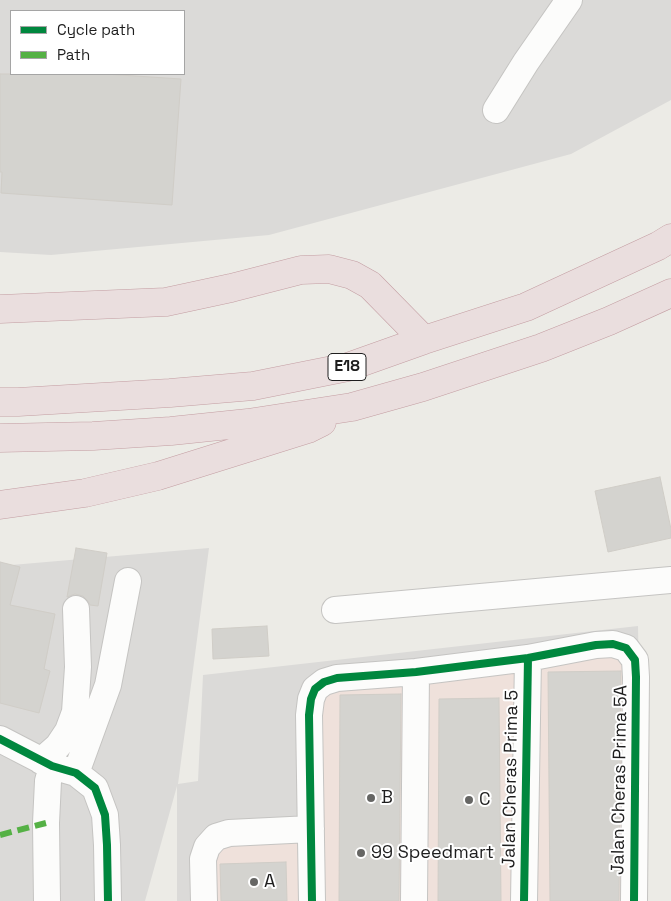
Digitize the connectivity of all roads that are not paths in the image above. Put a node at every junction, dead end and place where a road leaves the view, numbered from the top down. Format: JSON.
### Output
{"nodes":[{"id":1,"x":570,"y":0,"type":"edge"},
{"id":2,"x":496,"y":110,"type":"dead end"},
{"id":3,"x":671,"y":238,"type":"edge"},
{"id":4,"x":671,"y":293,"type":"edge"},
{"id":5,"x":0,"y":309,"type":"edge"},
{"id":6,"x":424,"y":340,"type":"junction"},
{"id":7,"x":0,"y":402,"type":"edge"},
{"id":8,"x":352,"y":407,"type":"junction"},
{"id":9,"x":0,"y":438,"type":"edge"},
{"id":10,"x":0,"y":505,"type":"edge"},
{"id":11,"x":671,"y":580,"type":"edge"},
{"id":12,"x":128,"y":581,"type":"dead end"},
{"id":13,"x":76,"y":608,"type":"dead end"},
{"id":14,"x":335,"y":610,"type":"dead end"},
{"id":15,"x":528,"y":658,"type":"junction"},
{"id":16,"x":416,"y":672,"type":"junction"},
{"id":17,"x":0,"y":739,"type":"edge"},
{"id":18,"x":46,"y":763,"type":"junction"},
{"id":19,"x":76,"y":773,"type":"junction"},
{"id":20,"x":311,"y":830,"type":"junction"},
{"id":21,"x":47,"y":901,"type":"edge"},
{"id":22,"x":108,"y":901,"type":"edge"},
{"id":23,"x":204,"y":901,"type":"edge"},
{"id":24,"x":312,"y":901,"type":"edge"},
{"id":25,"x":414,"y":901,"type":"edge"},
{"id":26,"x":524,"y":901,"type":"edge"},
{"id":27,"x":634,"y":901,"type":"edge"}],
"edges":[{"from":1,"to":2,"type":"street"},
{"from":3,"to":6,"type":"highway","number":"E18"},
{"from":4,"to":8,"type":"highway","number":"E18"},
{"from":5,"to":6,"type":"highway"},
{"from":6,"to":7,"type":"highway","number":"E18"},
{"from":8,"to":9,"type":"highway","number":"E18"},
{"from":8,"to":10,"type":"highway"},
{"from":11,"to":14,"type":"street"},
{"from":12,"to":19,"type":"street"},
{"from":13,"to":18,"type":"street"},
{"from":15,"to":16,"type":"street"},
{"from":15,"to":26,"type":"street","name":"Jalan Cheras Prima 5"},
{"from":15,"to":27,"type":"street","name":"Jalan Cheras Prima 5A"},
{"from":16,"to":20,"type":"street"},
{"from":16,"to":25,"type":"street"},
{"from":17,"to":18,"type":"street"},
{"from":18,"to":19,"type":"street"},
{"from":18,"to":21,"type":"street"},
{"from":19,"to":22,"type":"street"},
{"from":20,"to":23,"type":"street"},
{"from":20,"to":24,"type":"street"}]}
